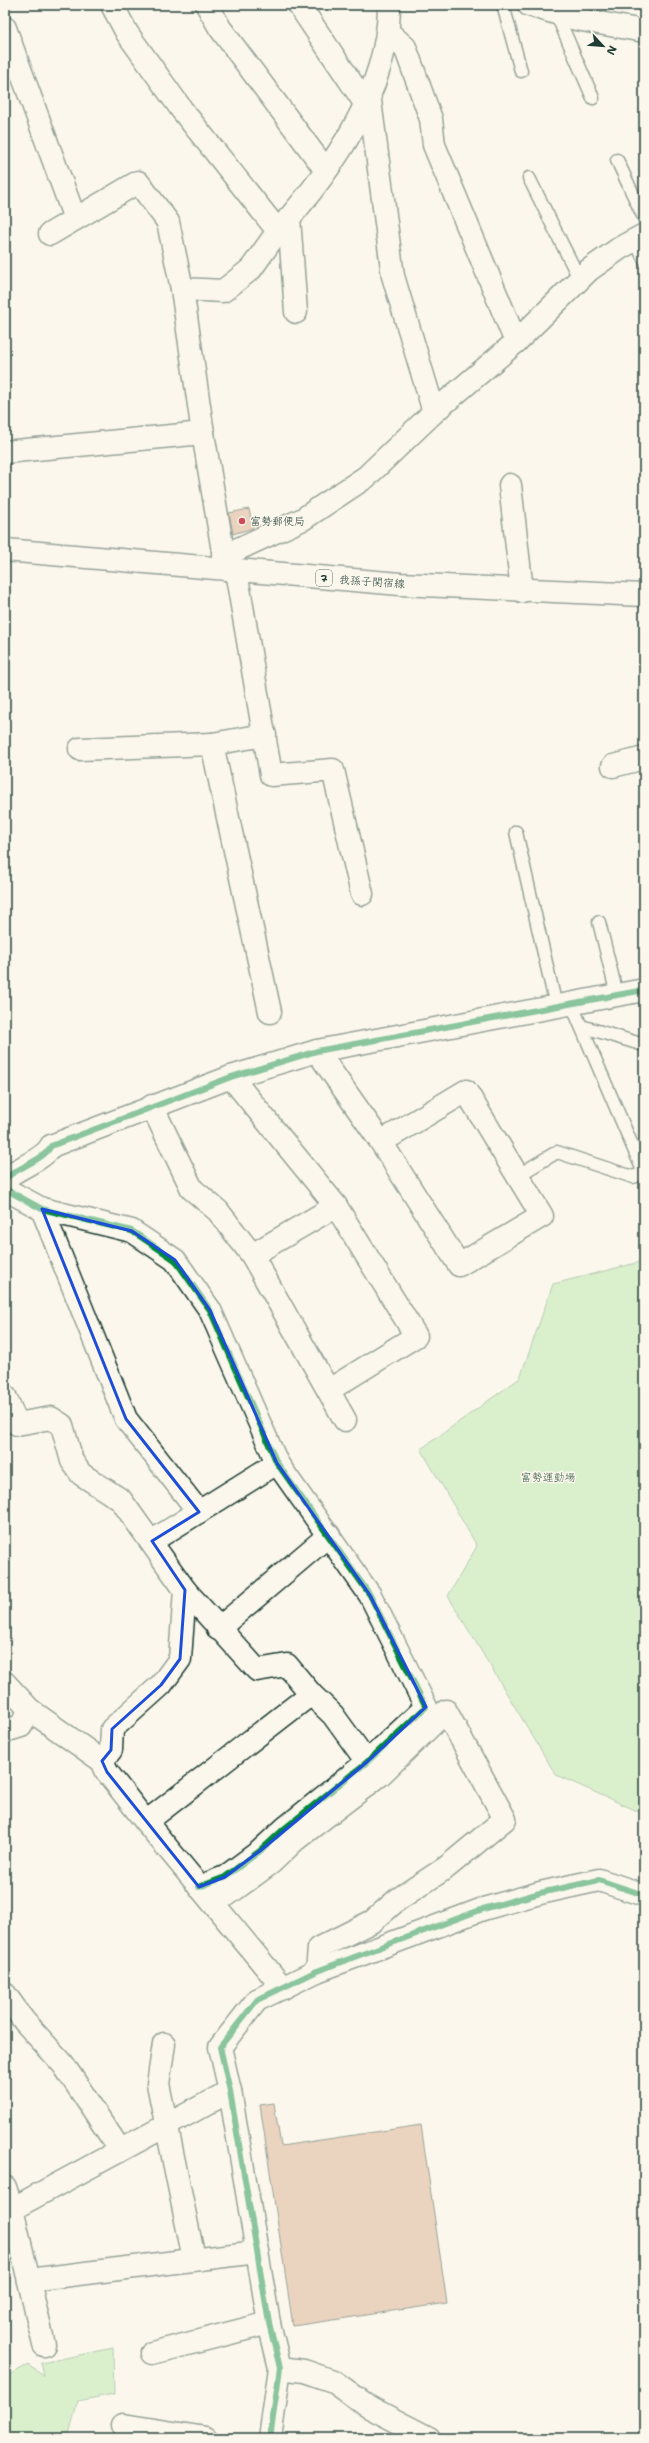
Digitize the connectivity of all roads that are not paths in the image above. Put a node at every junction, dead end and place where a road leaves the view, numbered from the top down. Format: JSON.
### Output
{"nodes":[{"id":1,"x":112,"y":5,"type":"edge"},
{"id":2,"x":207,"y":5,"type":"edge"},
{"id":3,"x":299,"y":5,"type":"edge"},
{"id":4,"x":504,"y":5,"type":"edge"},
{"id":5,"x":529,"y":5,"type":"edge"},
{"id":6,"x":389,"y":6,"type":"edge"},
{"id":7,"x":556,"y":13,"type":"junction"},
{"id":8,"x":5,"y":28,"type":"edge"},
{"id":9,"x":644,"y":31,"type":"edge"},
{"id":10,"x":388,"y":32,"type":"junction"},
{"id":11,"x":521,"y":71,"type":"dead end"},
{"id":12,"x":367,"y":98,"type":"junction"},
{"id":13,"x":593,"y":98,"type":"dead end"},
{"id":14,"x":617,"y":160,"type":"dead end"},
{"id":15,"x":325,"y":169,"type":"junction"},
{"id":16,"x":529,"y":178,"type":"dead end"},
{"id":17,"x":644,"y":218,"type":"edge"},
{"id":18,"x":75,"y":219,"type":"junction"},
{"id":19,"x":284,"y":224,"type":"junction"},
{"id":20,"x":50,"y":234,"type":"dead end"},
{"id":21,"x":641,"y":244,"type":"edge"},
{"id":22,"x":580,"y":278,"type":"junction"},
{"id":23,"x":182,"y":289,"type":"junction"},
{"id":24,"x":296,"y":312,"type":"dead end"},
{"id":25,"x":516,"y":342,"type":"junction"},
{"id":26,"x":434,"y":412,"type":"junction"},
{"id":27,"x":202,"y":433,"type":"junction"},
{"id":28,"x":5,"y":452,"type":"edge"},
{"id":29,"x":510,"y":485,"type":"dead end"},
{"id":30,"x":5,"y":550,"type":"edge"},
{"id":31,"x":228,"y":565,"type":"junction"},
{"id":32,"x":522,"y":591,"type":"junction"},
{"id":33,"x":644,"y":595,"type":"edge"},
{"id":34,"x":266,"y":735,"type":"junction"},
{"id":35,"x":212,"y":744,"type":"junction"},
{"id":36,"x":80,"y":749,"type":"dead end"},
{"id":37,"x":644,"y":758,"type":"edge"},
{"id":38,"x":613,"y":766,"type":"dead end"},
{"id":39,"x":516,"y":832,"type":"dead end"},
{"id":40,"x":362,"y":894,"type":"dead end"},
{"id":41,"x":600,"y":922,"type":"dead end"},
{"id":42,"x":644,"y":990,"type":"edge"},
{"id":43,"x":617,"y":995,"type":"junction"},
{"id":44,"x":563,"y":1005,"type":"junction"},
{"id":45,"x":270,"y":1012,"type":"dead end"},
{"id":46,"x":581,"y":1026,"type":"junction"},
{"id":47,"x":644,"y":1045,"type":"edge"},
{"id":48,"x":316,"y":1051,"type":"junction"},
{"id":49,"x":231,"y":1077,"type":"junction"},
{"id":50,"x":152,"y":1106,"type":"junction"},
{"id":51,"x":381,"y":1142,"type":"junction"},
{"id":52,"x":518,"y":1176,"type":"junction"},
{"id":53,"x":5,"y":1179,"type":"edge"},
{"id":54,"x":5,"y":1189,"type":"edge"},
{"id":55,"x":336,"y":1206,"type":"junction"},
{"id":56,"x":42,"y":1209,"type":"junction"},
{"id":57,"x":252,"y":1255,"type":"junction"},
{"id":58,"x":329,"y":1390,"type":"junction"},
{"id":59,"x":5,"y":1396,"type":"edge"},
{"id":60,"x":345,"y":1420,"type":"dead end"},
{"id":61,"x":277,"y":1462,"type":"junction"},
{"id":62,"x":199,"y":1512,"type":"junction"},
{"id":63,"x":328,"y":1534,"type":"junction"},
{"id":64,"x":152,"y":1541,"type":"junction"},
{"id":65,"x":185,"y":1590,"type":"junction"},
{"id":66,"x":218,"y":1629,"type":"junction"},
{"id":67,"x":5,"y":1683,"type":"edge"},
{"id":68,"x":311,"y":1694,"type":"junction"},
{"id":69,"x":30,"y":1710,"type":"junction"},
{"id":70,"x":5,"y":1731,"type":"edge"},
{"id":71,"x":102,"y":1760,"type":"junction"},
{"id":72,"x":367,"y":1762,"type":"junction"},
{"id":73,"x":146,"y":1822,"type":"junction"},
{"id":74,"x":205,"y":1894,"type":"junction"},
{"id":75,"x":644,"y":1895,"type":"edge"},
{"id":76,"x":316,"y":1971,"type":"junction"},
{"id":77,"x":283,"y":1988,"type":"junction"},
{"id":78,"x":5,"y":1994,"type":"edge"},
{"id":79,"x":164,"y":2044,"type":"dead end"},
{"id":80,"x":230,"y":2091,"type":"junction"},
{"id":81,"x":166,"y":2125,"type":"junction"},
{"id":82,"x":120,"y":2150,"type":"junction"},
{"id":83,"x":5,"y":2187,"type":"edge"},
{"id":84,"x":12,"y":2209,"type":"junction"},
{"id":85,"x":257,"y":2252,"type":"junction"},
{"id":86,"x":194,"y":2260,"type":"junction"},
{"id":87,"x":28,"y":2280,"type":"junction"},
{"id":88,"x":269,"y":2323,"type":"junction"},
{"id":89,"x":44,"y":2345,"type":"dead end"},
{"id":90,"x":152,"y":2353,"type":"dead end"},
{"id":91,"x":280,"y":2368,"type":"junction"},
{"id":92,"x":124,"y":2425,"type":"dead end"},
{"id":93,"x":206,"y":2438,"type":"edge"},
{"id":94,"x":270,"y":2438,"type":"edge"},
{"id":95,"x":430,"y":2438,"type":"edge"}],
"edges":[{"from":1,"to":19,"type":"street"},
{"from":2,"to":15,"type":"street"},
{"from":3,"to":12,"type":"street"},
{"from":4,"to":11,"type":"lane"},
{"from":5,"to":7,"type":"street"},
{"from":6,"to":10,"type":"street"},
{"from":7,"to":9,"type":"street"},
{"from":7,"to":13,"type":"lane"},
{"from":8,"to":18,"type":"street"},
{"from":10,"to":12,"type":"street"},
{"from":10,"to":25,"type":"street"},
{"from":12,"to":15,"type":"street"},
{"from":12,"to":26,"type":"street"},
{"from":14,"to":17,"type":"lane"},
{"from":15,"to":19,"type":"street"},
{"from":16,"to":22,"type":"lane"},
{"from":18,"to":20,"type":"street"},
{"from":18,"to":23,"type":"street"},
{"from":19,"to":23,"type":"street"},
{"from":19,"to":24,"type":"street"},
{"from":21,"to":22,"type":"street"},
{"from":22,"to":25,"type":"street"},
{"from":23,"to":27,"type":"street"},
{"from":25,"to":26,"type":"street"},
{"from":26,"to":31,"type":"street"},
{"from":27,"to":28,"type":"street"},
{"from":27,"to":31,"type":"street"},
{"from":29,"to":32,"type":"street"},
{"from":30,"to":31,"type":"street","name":"我孫子関宿線","number":"7"},
{"from":31,"to":32,"type":"street","name":"我孫子関宿線","number":"7"},
{"from":31,"to":34,"type":"street"},
{"from":32,"to":33,"type":"street","name":"我孫子関宿線","number":"7"},
{"from":34,"to":35,"type":"street"},
{"from":34,"to":40,"type":"street"},
{"from":35,"to":36,"type":"street"},
{"from":35,"to":45,"type":"street"},
{"from":37,"to":38,"type":"street"},
{"from":39,"to":44,"type":"lane"},
{"from":41,"to":43,"type":"lane"},
{"from":42,"to":43,"type":"street"},
{"from":43,"to":44,"type":"street"},
{"from":44,"to":46,"type":"lane"},
{"from":44,"to":48,"type":"street"},
{"from":46,"to":47,"type":"lane"},
{"from":46,"to":52,"type":"lane"},
{"from":48,"to":49,"type":"street"},
{"from":48,"to":51,"type":"street"},
{"from":49,"to":50,"type":"street"},
{"from":49,"to":55,"type":"street"},
{"from":50,"to":53,"type":"street"},
{"from":50,"to":57,"type":"street"},
{"from":51,"to":52,"type":"street"},
{"from":51,"to":52,"type":"street"},
{"from":54,"to":56,"type":"street"},
{"from":55,"to":57,"type":"street"},
{"from":55,"to":58,"type":"street"},
{"from":56,"to":61,"type":"street"},
{"from":56,"to":62,"type":"street"},
{"from":57,"to":58,"type":"street"},
{"from":58,"to":60,"type":"street"},
{"from":59,"to":64,"type":"street"},
{"from":61,"to":62,"type":"street"},
{"from":61,"to":63,"type":"street"},
{"from":62,"to":64,"type":"street"},
{"from":63,"to":66,"type":"street"},
{"from":63,"to":72,"type":"street"},
{"from":64,"to":65,"type":"street"},
{"from":65,"to":66,"type":"street"},
{"from":65,"to":71,"type":"street"},
{"from":66,"to":68,"type":"street"},
{"from":67,"to":69,"type":"street"},
{"from":68,"to":72,"type":"street"},
{"from":68,"to":73,"type":"street"},
{"from":69,"to":70,"type":"street"},
{"from":69,"to":71,"type":"street"},
{"from":71,"to":73,"type":"street"},
{"from":72,"to":74,"type":"street"},
{"from":73,"to":74,"type":"street"},
{"from":74,"to":76,"type":"street"},
{"from":74,"to":77,"type":"street"},
{"from":75,"to":76,"type":"street"},
{"from":76,"to":77,"type":"street"},
{"from":77,"to":80,"type":"street"},
{"from":78,"to":82,"type":"street"},
{"from":79,"to":81,"type":"street"},
{"from":80,"to":81,"type":"street"},
{"from":80,"to":85,"type":"street"},
{"from":81,"to":82,"type":"street"},
{"from":81,"to":86,"type":"street"},
{"from":82,"to":84,"type":"street"},
{"from":83,"to":84,"type":"street"},
{"from":84,"to":87,"type":"street"},
{"from":85,"to":86,"type":"street"},
{"from":85,"to":88,"type":"street"},
{"from":86,"to":87,"type":"street"},
{"from":87,"to":89,"type":"street"},
{"from":88,"to":90,"type":"street"},
{"from":88,"to":91,"type":"street"},
{"from":91,"to":94,"type":"street"},
{"from":91,"to":95,"type":"street"},
{"from":92,"to":93,"type":"street"}]}
